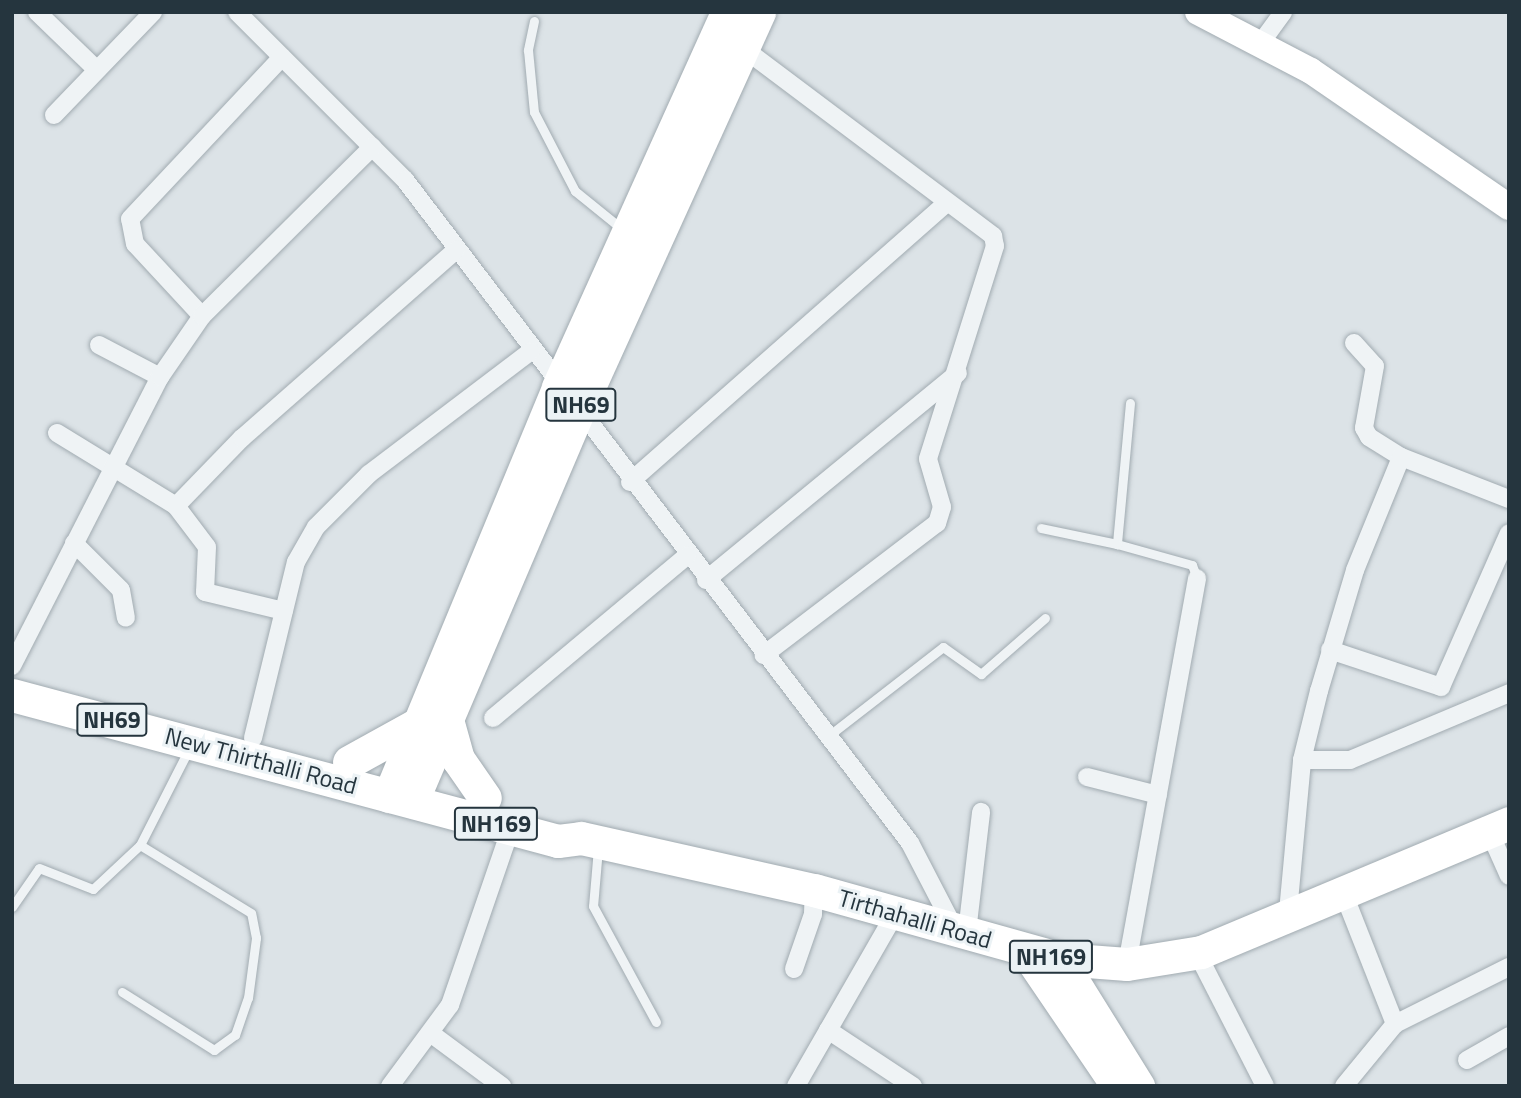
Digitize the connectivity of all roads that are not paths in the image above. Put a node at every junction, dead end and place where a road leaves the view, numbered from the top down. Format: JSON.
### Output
{"nodes":[{"id":1,"x":37,"y":12,"type":"edge"},
{"id":2,"x":153,"y":12,"type":"edge"},
{"id":3,"x":237,"y":12,"type":"edge"},
{"id":4,"x":727,"y":12,"type":"edge"},
{"id":5,"x":759,"y":12,"type":"edge"},
{"id":6,"x":1198,"y":12,"type":"edge"},
{"id":7,"x":1283,"y":12,"type":"edge"},
{"id":8,"x":534,"y":21,"type":"dead end"},
{"id":9,"x":1260,"y":44,"type":"junction"},
{"id":10,"x":743,"y":48,"type":"junction"},
{"id":11,"x":282,"y":57,"type":"junction"},
{"id":12,"x":97,"y":70,"type":"junction"},
{"id":13,"x":54,"y":115,"type":"dead end"},
{"id":14,"x":372,"y":148,"type":"junction"},
{"id":15,"x":946,"y":203,"type":"junction"},
{"id":16,"x":1509,"y":207,"type":"edge"},
{"id":17,"x":629,"y":235,"type":"junction"},
{"id":18,"x":456,"y":250,"type":"junction"},
{"id":19,"x":202,"y":316,"type":"junction"},
{"id":20,"x":1354,"y":343,"type":"dead end"},
{"id":21,"x":99,"y":345,"type":"dead end"},
{"id":22,"x":531,"y":351,"type":"junction"},
{"id":23,"x":958,"y":373,"type":"junction"},
{"id":24,"x":160,"y":377,"type":"junction"},
{"id":25,"x":568,"y":398,"type":"junction"},
{"id":26,"x":1130,"y":403,"type":"dead end"},
{"id":27,"x":57,"y":433,"type":"dead end"},
{"id":28,"x":1401,"y":457,"type":"junction"},
{"id":29,"x":114,"y":465,"type":"junction"},
{"id":30,"x":630,"y":482,"type":"junction"},
{"id":31,"x":1509,"y":499,"type":"edge"},
{"id":32,"x":176,"y":506,"type":"junction"},
{"id":33,"x":1041,"y":528,"type":"dead end"},
{"id":34,"x":1509,"y":533,"type":"edge"},
{"id":35,"x":74,"y":543,"type":"junction"},
{"id":36,"x":1117,"y":544,"type":"junction"},
{"id":37,"x":687,"y":556,"type":"junction"},
{"id":38,"x":1197,"y":578,"type":"joint"},
{"id":39,"x":706,"y":580,"type":"junction"},
{"id":40,"x":284,"y":611,"type":"junction"},
{"id":41,"x":126,"y":618,"type":"dead end"},
{"id":42,"x":1045,"y":618,"type":"dead end"},
{"id":43,"x":1329,"y":650,"type":"junction"},
{"id":44,"x":764,"y":655,"type":"junction"},
{"id":45,"x":12,"y":666,"type":"edge"},
{"id":46,"x":12,"y":673,"type":"edge"},
{"id":47,"x":1509,"y":693,"type":"edge"},
{"id":48,"x":12,"y":695,"type":"edge"},
{"id":49,"x":492,"y":718,"type":"dead end"},
{"id":50,"x":431,"y":720,"type":"junction"},
{"id":51,"x":827,"y":737,"type":"junction"},
{"id":52,"x":253,"y":738,"type":"junction"},
{"id":53,"x":192,"y":741,"type":"junction"},
{"id":54,"x":1302,"y":760,"type":"junction"},
{"id":55,"x":349,"y":762,"type":"junction"},
{"id":56,"x":1087,"y":777,"type":"dead end"},
{"id":57,"x":404,"y":787,"type":"junction"},
{"id":58,"x":1158,"y":795,"type":"junction"},
{"id":59,"x":485,"y":797,"type":"junction"},
{"id":60,"x":981,"y":812,"type":"dead end"},
{"id":61,"x":1499,"y":827,"type":"edge"},
{"id":62,"x":511,"y":828,"type":"junction"},
{"id":63,"x":590,"y":841,"type":"junction"},
{"id":64,"x":140,"y":845,"type":"junction"},
{"id":65,"x":1509,"y":876,"type":"edge"},
{"id":66,"x":814,"y":890,"type":"junction"},
{"id":67,"x":1343,"y":892,"type":"junction"},
{"id":68,"x":12,"y":907,"type":"edge"},
{"id":69,"x":896,"y":912,"type":"junction"},
{"id":70,"x":1288,"y":912,"type":"junction"},
{"id":71,"x":960,"y":930,"type":"junction"},
{"id":72,"x":1025,"y":951,"type":"junction"},
{"id":73,"x":1197,"y":953,"type":"junction"},
{"id":74,"x":1060,"y":959,"type":"junction"},
{"id":75,"x":1127,"y":964,"type":"junction"},
{"id":76,"x":1509,"y":967,"type":"edge"},
{"id":77,"x":794,"y":968,"type":"dead end"},
{"id":78,"x":122,"y":992,"type":"dead end"},
{"id":79,"x":656,"y":1022,"type":"dead end"},
{"id":80,"x":1395,"y":1024,"type":"junction"},
{"id":81,"x":828,"y":1030,"type":"junction"},
{"id":82,"x":433,"y":1035,"type":"junction"},
{"id":83,"x":1509,"y":1036,"type":"edge"},
{"id":84,"x":1467,"y":1060,"type":"dead end"},
{"id":85,"x":390,"y":1086,"type":"edge"},
{"id":86,"x":502,"y":1086,"type":"edge"},
{"id":87,"x":796,"y":1086,"type":"edge"},
{"id":88,"x":912,"y":1086,"type":"edge"},
{"id":89,"x":1116,"y":1086,"type":"edge"},
{"id":90,"x":1140,"y":1086,"type":"edge"},
{"id":91,"x":1265,"y":1086,"type":"edge"},
{"id":92,"x":1344,"y":1086,"type":"edge"}],
"edges":[{"from":1,"to":12,"type":"street"},
{"from":2,"to":12,"type":"street"},
{"from":3,"to":11,"type":"street"},
{"from":4,"to":17,"type":"highway","number":"NH69"},
{"from":5,"to":10,"type":"highway","number":"NH69"},
{"from":6,"to":9,"type":"street"},
{"from":7,"to":9,"type":"street"},
{"from":8,"to":17,"type":"lane"},
{"from":9,"to":16,"type":"street"},
{"from":10,"to":15,"type":"street"},
{"from":10,"to":25,"type":"highway","number":"NH69"},
{"from":11,"to":14,"type":"street"},
{"from":11,"to":19,"type":"street"},
{"from":12,"to":13,"type":"street"},
{"from":14,"to":18,"type":"street"},
{"from":14,"to":19,"type":"street"},
{"from":15,"to":23,"type":"street"},
{"from":15,"to":30,"type":"street"},
{"from":17,"to":25,"type":"highway","number":"NH69"},
{"from":18,"to":22,"type":"street"},
{"from":18,"to":32,"type":"street"},
{"from":19,"to":24,"type":"street"},
{"from":20,"to":28,"type":"street"},
{"from":21,"to":24,"type":"street"},
{"from":22,"to":25,"type":"street"},
{"from":22,"to":40,"type":"street"},
{"from":23,"to":39,"type":"street"},
{"from":23,"to":44,"type":"street"},
{"from":24,"to":29,"type":"street"},
{"from":25,"to":30,"type":"street"},
{"from":25,"to":50,"type":"highway","number":"NH69"},
{"from":26,"to":36,"type":"lane"},
{"from":27,"to":29,"type":"street"},
{"from":28,"to":31,"type":"street"},
{"from":28,"to":43,"type":"street"},
{"from":29,"to":32,"type":"street"},
{"from":29,"to":35,"type":"street"},
{"from":30,"to":37,"type":"street"},
{"from":32,"to":40,"type":"street"},
{"from":33,"to":36,"type":"lane"},
{"from":34,"to":43,"type":"street"},
{"from":35,"to":41,"type":"street"},
{"from":35,"to":45,"type":"street"},
{"from":36,"to":38,"type":"lane"},
{"from":37,"to":39,"type":"street"},
{"from":37,"to":49,"type":"street"},
{"from":38,"to":58,"type":"street"},
{"from":39,"to":44,"type":"street"},
{"from":40,"to":52,"type":"street"},
{"from":42,"to":51,"type":"lane"},
{"from":43,"to":54,"type":"street"},
{"from":44,"to":51,"type":"street"},
{"from":46,"to":52,"type":"highway","number":"NH69"},
{"from":47,"to":54,"type":"street"},
{"from":48,"to":53,"type":"highway","name":"New Thirthalli Road","number":"NH69"},
{"from":50,"to":55,"type":"highway"},
{"from":50,"to":57,"type":"highway","number":"NH69"},
{"from":50,"to":59,"type":"highway"},
{"from":51,"to":71,"type":"street"},
{"from":52,"to":55,"type":"highway","number":"NH69"},
{"from":53,"to":57,"type":"highway","name":"New Thirthalli Road","number":"NH69"},
{"from":53,"to":64,"type":"lane"},
{"from":54,"to":70,"type":"street"},
{"from":55,"to":57,"type":"highway","number":"NH69"},
{"from":56,"to":58,"type":"street"},
{"from":57,"to":59,"type":"highway","number":"NH169"},
{"from":57,"to":62,"type":"highway","name":"Tirthahalli Road","number":"NH169"},
{"from":58,"to":75,"type":"street"},
{"from":59,"to":63,"type":"highway","number":"NH169"},
{"from":60,"to":71,"type":"street"},
{"from":61,"to":65,"type":"street"},
{"from":61,"to":67,"type":"highway","name":"Tirthahalli Road","number":"NH169"},
{"from":62,"to":63,"type":"highway","name":"Tirthahalli Road","number":"NH169"},
{"from":62,"to":82,"type":"street"},
{"from":63,"to":66,"type":"highway","name":"Tirthahalli Road","number":"NH169"},
{"from":63,"to":79,"type":"lane"},
{"from":64,"to":68,"type":"lane"},
{"from":64,"to":78,"type":"lane"},
{"from":66,"to":69,"type":"highway","name":"Tirthahalli Road","number":"NH169"},
{"from":66,"to":77,"type":"street"},
{"from":67,"to":70,"type":"highway","name":"Tirthahalli Road","number":"NH169"},
{"from":67,"to":80,"type":"street"},
{"from":69,"to":71,"type":"highway","name":"Tirthahalli Road","number":"NH169"},
{"from":69,"to":81,"type":"street"},
{"from":70,"to":73,"type":"highway","name":"Tirthahalli Road","number":"NH169"},
{"from":71,"to":72,"type":"highway","name":"Tirthahalli Road","number":"NH169"},
{"from":72,"to":74,"type":"highway","name":"Tirthahalli Road","number":"NH169"},
{"from":72,"to":89,"type":"main road"},
{"from":73,"to":75,"type":"highway","name":"Tirthahalli Road","number":"NH169"},
{"from":73,"to":91,"type":"street"},
{"from":74,"to":75,"type":"highway","name":"Tirthahalli Road","number":"NH169"},
{"from":74,"to":90,"type":"main road"},
{"from":76,"to":80,"type":"street"},
{"from":80,"to":92,"type":"street"},
{"from":81,"to":87,"type":"street"},
{"from":81,"to":88,"type":"street"},
{"from":82,"to":85,"type":"street"},
{"from":82,"to":86,"type":"street"},
{"from":83,"to":84,"type":"street"}]}
